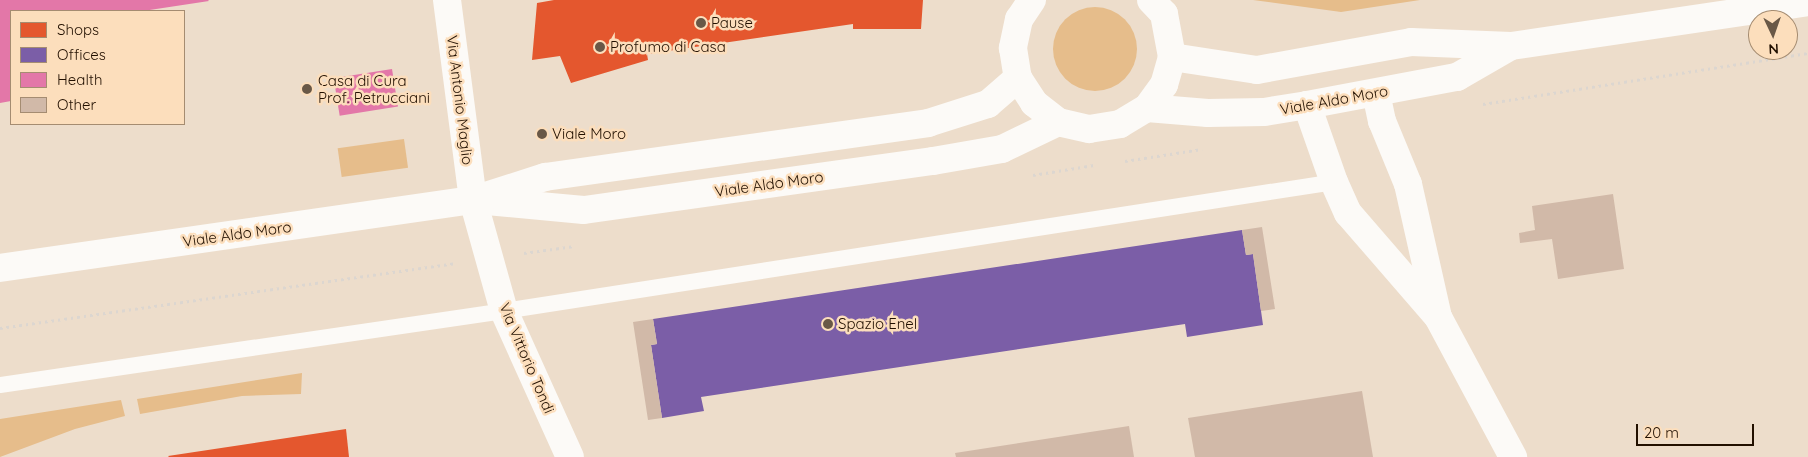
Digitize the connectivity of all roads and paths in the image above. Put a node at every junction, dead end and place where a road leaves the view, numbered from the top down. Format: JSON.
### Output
{"nodes":[{"id":1,"x":447,"y":0,"type":"edge"},
{"id":2,"x":1032,"y":0,"type":"edge"},
{"id":3,"x":1151,"y":0,"type":"edge"},
{"id":4,"x":1808,"y":2,"type":"edge"},
{"id":5,"x":1511,"y":46,"type":"junction"},
{"id":6,"x":1172,"y":57,"type":"junction"},
{"id":7,"x":1018,"y":78,"type":"junction"},
{"id":8,"x":1376,"y":93,"type":"junction"},
{"id":9,"x":1307,"y":105,"type":"junction"},
{"id":10,"x":1147,"y":108,"type":"junction"},
{"id":11,"x":1058,"y":122,"type":"junction"},
{"id":12,"x":1334,"y":182,"type":"junction"},
{"id":13,"x":473,"y":200,"type":"junction"},
{"id":14,"x":0,"y":268,"type":"edge"},
{"id":15,"x":504,"y":311,"type":"junction"},
{"id":16,"x":1438,"y":317,"type":"junction"},
{"id":17,"x":0,"y":385,"type":"edge"},
{"id":18,"x":570,"y":457,"type":"edge"},
{"id":19,"x":1513,"y":457,"type":"edge"}],
"edges":[{"from":1,"to":13,"type":"street","name":"Via Antonio Maglio"},
{"from":2,"to":7,"type":"street"},
{"from":3,"to":6,"type":"street"},
{"from":4,"to":5,"type":"street","name":"Viale Aldo Moro"},
{"from":5,"to":6,"type":"street","name":"Viale Aldo Moro"},
{"from":5,"to":8,"type":"street","name":"Viale Aldo Moro"},
{"from":6,"to":10,"type":"street"},
{"from":7,"to":11,"type":"street"},
{"from":7,"to":13,"type":"street","name":"Viale Aldo Moro"},
{"from":8,"to":9,"type":"street","name":"Viale Aldo Moro"},
{"from":8,"to":16,"type":"street"},
{"from":9,"to":10,"type":"street","name":"Viale Aldo Moro"},
{"from":9,"to":12,"type":"street"},
{"from":10,"to":11,"type":"street"},
{"from":11,"to":13,"type":"street","name":"Viale Aldo Moro"},
{"from":12,"to":15,"type":"lane"},
{"from":12,"to":16,"type":"street"},
{"from":13,"to":14,"type":"street","name":"Viale Aldo Moro"},
{"from":13,"to":15,"type":"street","name":"Via Vittorio Tondi"},
{"from":15,"to":17,"type":"lane"},
{"from":15,"to":18,"type":"street","name":"Via Vittorio Tondi"},
{"from":16,"to":19,"type":"street"}]}
